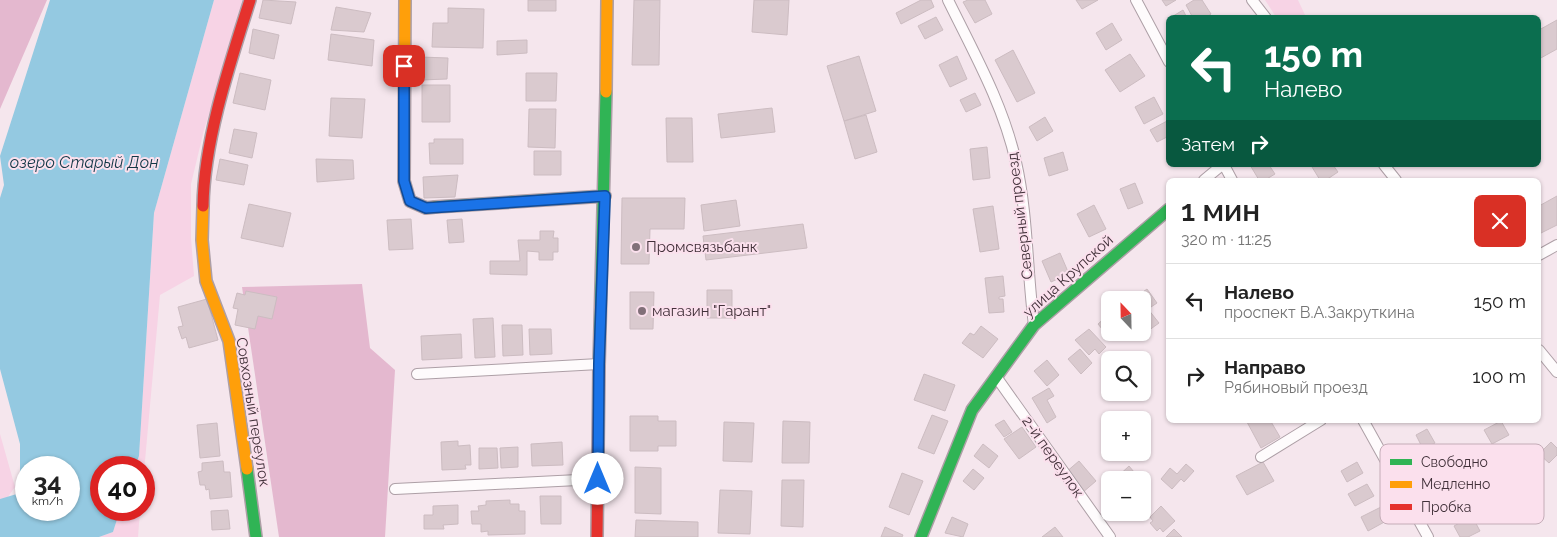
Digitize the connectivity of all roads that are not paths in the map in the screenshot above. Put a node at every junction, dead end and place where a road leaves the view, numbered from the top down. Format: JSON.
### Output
{"nodes":[{"id":1,"x":250,"y":0,"type":"edge"},
{"id":2,"x":405,"y":0,"type":"edge"},
{"id":3,"x":607,"y":0,"type":"edge"},
{"id":4,"x":948,"y":0,"type":"edge"},
{"id":5,"x":1136,"y":0,"type":"edge"},
{"id":6,"x":1252,"y":0,"type":"edge"},
{"id":7,"x":1264,"y":15,"type":"edge"},
{"id":8,"x":1166,"y":56,"type":"edge"},
{"id":9,"x":1220,"y":167,"type":"edge"},
{"id":10,"x":1224,"y":167,"type":"edge"},
{"id":11,"x":1386,"y":167,"type":"edge"},
{"id":12,"x":1207,"y":178,"type":"edge"},
{"id":13,"x":1231,"y":178,"type":"edge"},
{"id":14,"x":1394,"y":178,"type":"edge"},
{"id":15,"x":605,"y":196,"type":"junction"},
{"id":16,"x":1166,"y":212,"type":"edge"},
{"id":17,"x":1557,"y":245,"type":"edge"},
{"id":18,"x":1541,"y":254,"type":"edge"},
{"id":19,"x":1034,"y":325,"type":"junction"},
{"id":20,"x":1541,"y":352,"type":"edge"},
{"id":21,"x":599,"y":364,"type":"junction"},
{"id":22,"x":1557,"y":372,"type":"edge"},
{"id":23,"x":417,"y":374,"type":"dead end"},
{"id":24,"x":996,"y":378,"type":"junction"},
{"id":25,"x":1316,"y":423,"type":"edge"},
{"id":26,"x":1365,"y":423,"type":"edge"},
{"id":27,"x":1380,"y":451,"type":"edge"},
{"id":28,"x":1261,"y":456,"type":"dead end"},
{"id":29,"x":598,"y":479,"type":"junction"},
{"id":30,"x":395,"y":489,"type":"dead end"},
{"id":31,"x":1421,"y":524,"type":"edge"},
{"id":32,"x":256,"y":537,"type":"edge"},
{"id":33,"x":597,"y":537,"type":"edge"},
{"id":34,"x":921,"y":537,"type":"edge"},
{"id":35,"x":1110,"y":537,"type":"edge"},
{"id":36,"x":1428,"y":537,"type":"edge"}],
"edges":[{"from":1,"to":32,"type":"street","name":"Совхозный переулок"},
{"from":2,"to":15,"type":"street"},
{"from":3,"to":15,"type":"street"},
{"from":4,"to":19,"type":"street","name":"Северный проезд"},
{"from":5,"to":8,"type":"street"},
{"from":6,"to":7,"type":"street"},
{"from":9,"to":12,"type":"street"},
{"from":10,"to":13,"type":"street"},
{"from":11,"to":14,"type":"street"},
{"from":15,"to":21,"type":"street"},
{"from":16,"to":19,"type":"street","name":"улица Крупской"},
{"from":17,"to":18,"type":"street"},
{"from":19,"to":24,"type":"street","name":"улица Крупской"},
{"from":20,"to":22,"type":"street"},
{"from":21,"to":23,"type":"street"},
{"from":21,"to":29,"type":"street"},
{"from":24,"to":34,"type":"street","name":"улица Крупской"},
{"from":24,"to":35,"type":"street","name":"2-й переулок"},
{"from":25,"to":28,"type":"street"},
{"from":26,"to":27,"type":"street"},
{"from":29,"to":30,"type":"street"},
{"from":29,"to":33,"type":"street"},
{"from":31,"to":36,"type":"street"}]}
